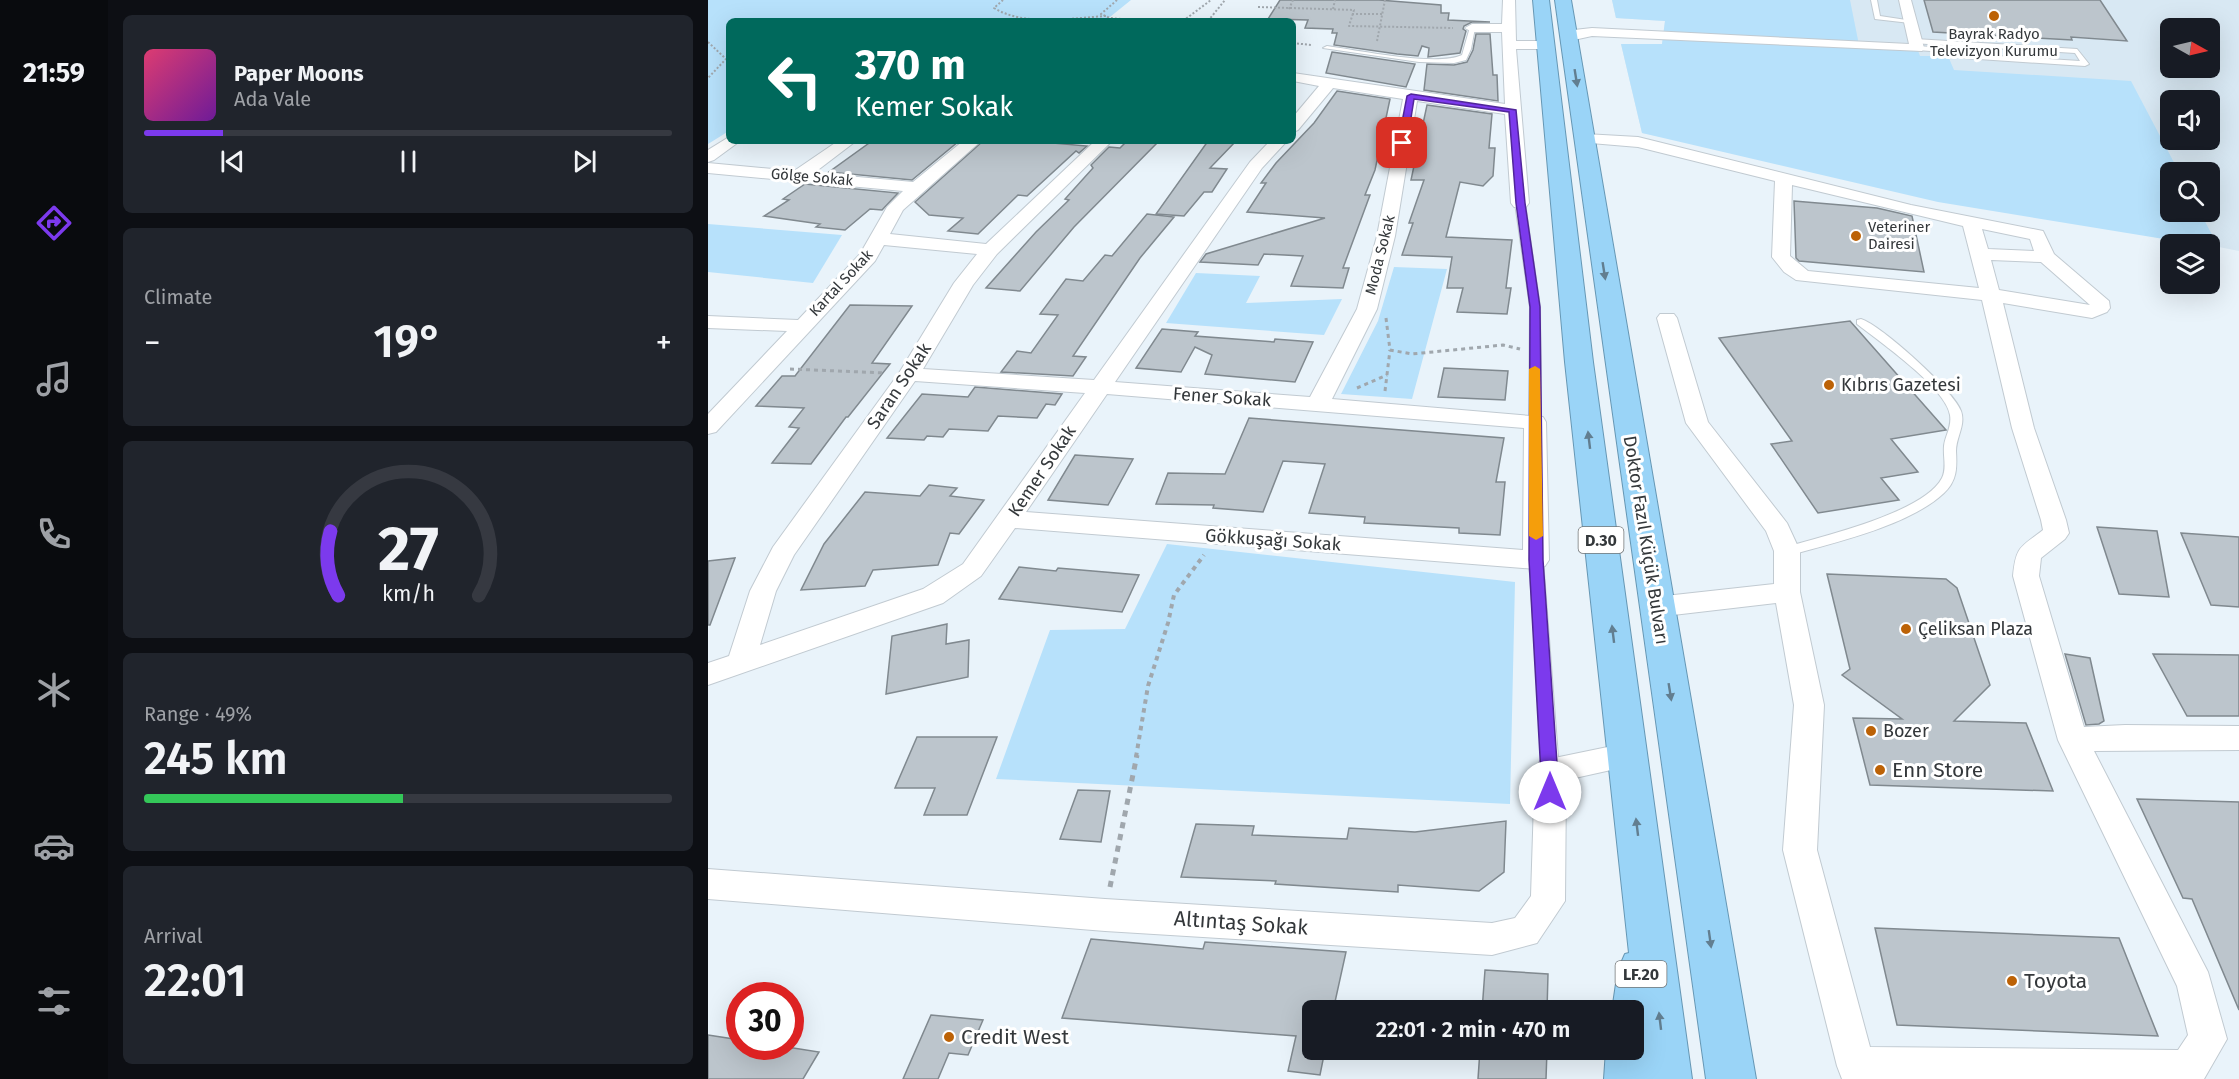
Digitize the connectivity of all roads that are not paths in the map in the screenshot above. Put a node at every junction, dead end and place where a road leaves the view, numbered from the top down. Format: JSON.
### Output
{"nodes":[{"id":1,"x":1509,"y":0,"type":"edge"},
{"id":2,"x":1541,"y":0,"type":"edge"},
{"id":3,"x":1874,"y":0,"type":"edge"},
{"id":4,"x":1905,"y":0,"type":"edge"},
{"id":5,"x":1910,"y":21,"type":"junction"},
{"id":6,"x":1561,"y":26,"type":"edge"},
{"id":7,"x":1472,"y":28,"type":"joint"},
{"id":8,"x":1508,"y":28,"type":"junction"},
{"id":9,"x":1509,"y":45,"type":"junction"},
{"id":10,"x":1916,"y":45,"type":"junction"},
{"id":11,"x":1327,"y":48,"type":"dead end"},
{"id":12,"x":1296,"y":78,"type":"edge"},
{"id":13,"x":1329,"y":83,"type":"junction"},
{"id":14,"x":1411,"y":96,"type":"junction"},
{"id":15,"x":1512,"y":110,"type":"junction"},
{"id":16,"x":1296,"y":123,"type":"edge"},
{"id":17,"x":1585,"y":139,"type":"junction"},
{"id":18,"x":728,"y":144,"type":"edge"},
{"id":19,"x":844,"y":144,"type":"edge"},
{"id":20,"x":969,"y":144,"type":"edge"},
{"id":21,"x":1101,"y":144,"type":"edge"},
{"id":22,"x":1276,"y":144,"type":"edge"},
{"id":23,"x":708,"y":157,"type":"edge"},
{"id":24,"x":708,"y":168,"type":"edge"},
{"id":25,"x":798,"y":176,"type":"junction"},
{"id":26,"x":1784,"y":178,"type":"junction"},
{"id":27,"x":917,"y":187,"type":"junction"},
{"id":28,"x":1520,"y":203,"type":"joint"},
{"id":29,"x":1971,"y":222,"type":"junction"},
{"id":30,"x":880,"y":239,"type":"junction"},
{"id":31,"x":990,"y":250,"type":"junction"},
{"id":32,"x":1980,"y":254,"type":"junction"},
{"id":33,"x":2046,"y":257,"type":"junction"},
{"id":34,"x":1992,"y":295,"type":"junction"},
{"id":35,"x":1667,"y":318,"type":"dead end"},
{"id":36,"x":708,"y":322,"type":"edge"},
{"id":37,"x":1861,"y":322,"type":"dead end"},
{"id":38,"x":801,"y":326,"type":"junction"},
{"id":39,"x":909,"y":374,"type":"junction"},
{"id":40,"x":1100,"y":387,"type":"junction"},
{"id":41,"x":1318,"y":404,"type":"junction"},
{"id":42,"x":710,"y":421,"type":"edge"},
{"id":43,"x":1534,"y":422,"type":"junction"},
{"id":44,"x":1009,"y":519,"type":"junction"},
{"id":45,"x":1787,"y":551,"type":"junction"},
{"id":46,"x":1536,"y":560,"type":"junction"},
{"id":47,"x":1787,"y":592,"type":"junction"},
{"id":48,"x":1656,"y":607,"type":"junction"},
{"id":49,"x":741,"y":662,"type":"junction"},
{"id":50,"x":708,"y":674,"type":"edge"},
{"id":51,"x":2239,"y":738,"type":"edge"},
{"id":52,"x":2073,"y":740,"type":"junction"},
{"id":53,"x":1628,"y":755,"type":"junction"},
{"id":54,"x":1551,"y":770,"type":"junction"},
{"id":55,"x":708,"y":884,"type":"edge"},
{"id":56,"x":1648,"y":916,"type":"junction"},
{"id":57,"x":1638,"y":1000,"type":"edge"},
{"id":58,"x":1630,"y":1060,"type":"edge"},
{"id":59,"x":1857,"y":1072,"type":"edge"},
{"id":60,"x":1629,"y":1079,"type":"edge"},
{"id":61,"x":1666,"y":1079,"type":"edge"},
{"id":62,"x":1731,"y":1079,"type":"edge"}],
"edges":[{"from":1,"to":8,"type":"street"},
{"from":2,"to":6,"type":"highway","name":"Doktor Fazıl Küçük Bulvarı","number":"D.30"},
{"from":3,"to":5,"type":"lane"},
{"from":4,"to":5,"type":"street"},
{"from":5,"to":10,"type":"street"},
{"from":6,"to":9,"type":"street"},
{"from":6,"to":10,"type":"street"},
{"from":6,"to":17,"type":"highway","name":"Doktor Fazıl Küçük Bulvarı","number":"D.30","one_way":true},
{"from":53,"to":6,"type":"highway","name":"Doktor Fazıl Küçük Bulvarı","number":"D.30","one_way":true},
{"from":7,"to":8,"type":"street"},
{"from":7,"to":11,"type":"lane"},
{"from":8,"to":9,"type":"street"},
{"from":9,"to":15,"type":"street"},
{"from":10,"to":10,"type":"lane"},
{"from":12,"to":13,"type":"street"},
{"from":13,"to":14,"type":"street"},
{"from":13,"to":16,"type":"street"},
{"from":14,"to":15,"type":"street"},
{"from":14,"to":41,"type":"street","name":"Moda Sokak"},
{"from":15,"to":28,"type":"street"},
{"from":17,"to":26,"type":"street"},
{"from":17,"to":48,"type":"highway","name":"Doktor Fazıl Küçük Bulvarı","number":"D.30","one_way":true},
{"from":18,"to":23,"type":"street"},
{"from":19,"to":25,"type":"street"},
{"from":20,"to":27,"type":"street","name":"Kartal Sokak"},
{"from":21,"to":31,"type":"street","name":"Saran Sokak"},
{"from":22,"to":40,"type":"street","name":"Kemer Sokak"},
{"from":24,"to":25,"type":"street","name":"Gölge Sokak"},
{"from":25,"to":27,"type":"street","name":"Gölge Sokak"},
{"from":26,"to":29,"type":"street"},
{"from":26,"to":34,"type":"street"},
{"from":27,"to":30,"type":"street","name":"Kartal Sokak"},
{"from":28,"to":43,"type":"lane"},
{"from":29,"to":32,"type":"street"},
{"from":29,"to":33,"type":"street"},
{"from":30,"to":31,"type":"street"},
{"from":30,"to":38,"type":"street","name":"Kartal Sokak"},
{"from":31,"to":39,"type":"street","name":"Saran Sokak"},
{"from":32,"to":33,"type":"street"},
{"from":32,"to":34,"type":"street"},
{"from":33,"to":34,"type":"street"},
{"from":34,"to":52,"type":"street"},
{"from":35,"to":45,"type":"street"},
{"from":36,"to":38,"type":"street"},
{"from":37,"to":45,"type":"lane"},
{"from":38,"to":42,"type":"street","name":"Kartal Sokak"},
{"from":39,"to":40,"type":"street","name":"Fener Sokak"},
{"from":39,"to":49,"type":"street","name":"Saran Sokak"},
{"from":40,"to":41,"type":"street","name":"Fener Sokak"},
{"from":40,"to":44,"type":"street","name":"Kemer Sokak"},
{"from":41,"to":43,"type":"street","name":"Fener Sokak"},
{"from":43,"to":46,"type":"street"},
{"from":44,"to":46,"type":"street","name":"Gökkuşağı Sokak"},
{"from":44,"to":49,"type":"street","name":"Kemer Sokak"},
{"from":45,"to":47,"type":"street"},
{"from":46,"to":54,"type":"lane"},
{"from":47,"to":48,"type":"street"},
{"from":47,"to":59,"type":"street"},
{"from":48,"to":62,"type":"highway","name":"Doktor Fazıl Küçük Bulvarı","number":"D.30","one_way":true},
{"from":49,"to":50,"type":"street","name":"Kemer Sokak"},
{"from":51,"to":52,"type":"street"},
{"from":52,"to":59,"type":"street"},
{"from":53,"to":54,"type":"street"},
{"from":56,"to":53,"type":"highway","name":"Doktor Fazıl Küçük Bulvarı","number":"D.30","one_way":true},
{"from":54,"to":55,"type":"street","name":"Altıntaş Sokak"},
{"from":56,"to":57,"type":"highway","number":"LF.20"},
{"from":61,"to":56,"type":"highway","name":"Doktor Fazıl Küçük Bulvarı","number":"D.30","one_way":true},
{"from":58,"to":60,"type":"highway"}]}
